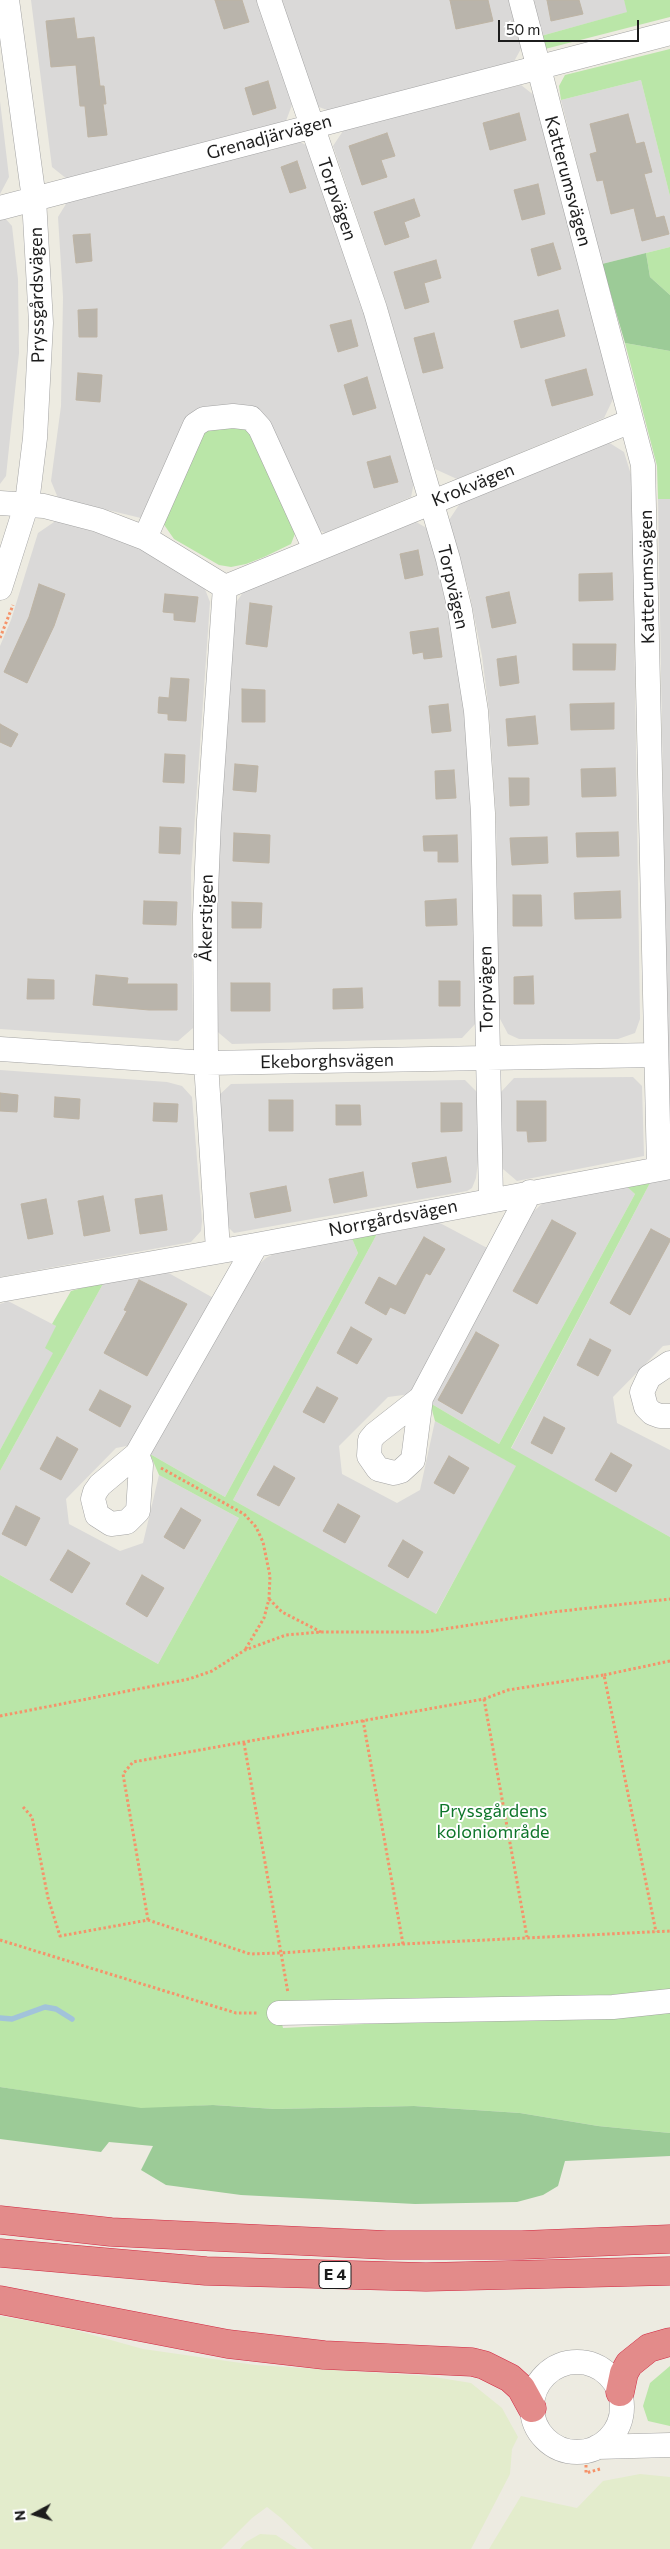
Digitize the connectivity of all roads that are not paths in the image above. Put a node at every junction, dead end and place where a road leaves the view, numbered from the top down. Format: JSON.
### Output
{"nodes":[{"id":1,"x":7,"y":0,"type":"edge"},
{"id":2,"x":269,"y":0,"type":"edge"},
{"id":3,"x":521,"y":0,"type":"edge"},
{"id":4,"x":670,"y":33,"type":"edge"},
{"id":5,"x":539,"y":68,"type":"junction"},
{"id":6,"x":311,"y":126,"type":"junction"},
{"id":7,"x":34,"y":199,"type":"junction"},
{"id":8,"x":0,"y":208,"type":"edge"},
{"id":9,"x":631,"y":421,"type":"junction"},
{"id":10,"x":432,"y":502,"type":"junction"},
{"id":11,"x":0,"y":503,"type":"edge"},
{"id":12,"x":27,"y":503,"type":"junction"},
{"id":13,"x":145,"y":538,"type":"junction"},
{"id":14,"x":315,"y":549,"type":"junction"},
{"id":15,"x":225,"y":587,"type":"junction"},
{"id":16,"x":0,"y":588,"type":"edge"},
{"id":17,"x":0,"y":1049,"type":"edge"},
{"id":18,"x":655,"y":1055,"type":"junction"},
{"id":19,"x":487,"y":1058,"type":"junction"},
{"id":20,"x":206,"y":1063,"type":"junction"},
{"id":21,"x":664,"y":1168,"type":"edge"},
{"id":22,"x":530,"y":1192,"type":"junction"},
{"id":23,"x":491,"y":1199,"type":"junction"},
{"id":24,"x":256,"y":1245,"type":"junction"},
{"id":25,"x":218,"y":1250,"type":"junction"},
{"id":26,"x":0,"y":1290,"type":"edge"},
{"id":27,"x":670,"y":1363,"type":"edge"},
{"id":28,"x":421,"y":1398,"type":"dead end"},
{"id":29,"x":670,"y":1416,"type":"edge"},
{"id":30,"x":137,"y":1454,"type":"road end"},
{"id":31,"x":670,"y":2001,"type":"edge"},
{"id":32,"x":285,"y":2013,"type":"road end"},
{"id":33,"x":0,"y":2220,"type":"edge"},
{"id":34,"x":668,"y":2239,"type":"edge"},
{"id":35,"x":0,"y":2253,"type":"edge"},
{"id":36,"x":670,"y":2271,"type":"edge"},
{"id":37,"x":0,"y":2300,"type":"edge"},
{"id":38,"x":670,"y":2342,"type":"edge"},
{"id":39,"x":621,"y":2404,"type":"junction"},
{"id":40,"x":532,"y":2408,"type":"junction"},
{"id":41,"x":670,"y":2439,"type":"edge"},
{"id":42,"x":670,"y":2445,"type":"edge"},
{"id":43,"x":597,"y":2447,"type":"junction"}],
"edges":[{"from":1,"to":7,"type":"street","name":"Pryssgårdsvägen"},
{"from":2,"to":6,"type":"street","name":"Torpvägen"},
{"from":3,"to":5,"type":"street","name":"Katterumsvägen"},
{"from":4,"to":5,"type":"street","name":"Grenadjärvägen"},
{"from":5,"to":6,"type":"street","name":"Grenadjärvägen"},
{"from":5,"to":9,"type":"street","name":"Katterumsvägen"},
{"from":6,"to":7,"type":"street","name":"Grenadjärvägen"},
{"from":6,"to":10,"type":"street","name":"Torpvägen"},
{"from":7,"to":8,"type":"street","name":"Grenadjärvägen"},
{"from":7,"to":12,"type":"street","name":"Pryssgårdsvägen"},
{"from":9,"to":10,"type":"street","name":"Krokvägen"},
{"from":9,"to":18,"type":"street","name":"Katterumsvägen"},
{"from":10,"to":14,"type":"street","name":"Krokvägen"},
{"from":10,"to":19,"type":"street","name":"Torpvägen"},
{"from":11,"to":12,"type":"street"},
{"from":12,"to":13,"type":"street"},
{"from":12,"to":16,"type":"street","name":"Pryssgårdsvägen"},
{"from":13,"to":14,"type":"street"},
{"from":13,"to":15,"type":"street"},
{"from":14,"to":15,"type":"street","name":"Krokvägen"},
{"from":15,"to":20,"type":"street","name":"Åkerstigen"},
{"from":17,"to":20,"type":"street","name":"Ekeborghsvägen"},
{"from":18,"to":19,"type":"street","name":"Ekeborghsvägen"},
{"from":18,"to":21,"type":"street","name":"Katterumsvägen"},
{"from":19,"to":20,"type":"street","name":"Ekeborghsvägen"},
{"from":19,"to":23,"type":"street","name":"Torpvägen"},
{"from":20,"to":25,"type":"street","name":"Åkerstigen"},
{"from":21,"to":22,"type":"street","name":"Norrgårdsvägen"},
{"from":22,"to":23,"type":"street","name":"Norrgårdsvägen"},
{"from":22,"to":28,"type":"street"},
{"from":23,"to":24,"type":"street","name":"Norrgårdsvägen"},
{"from":24,"to":25,"type":"street","name":"Norrgårdsvägen"},
{"from":24,"to":30,"type":"street"},
{"from":25,"to":26,"type":"street","name":"Norrgårdsvägen"},
{"from":27,"to":29,"type":"street"},
{"from":31,"to":32,"type":"street"},
{"from":33,"to":34,"type":"highway","number":"E 4"},
{"from":35,"to":36,"type":"highway","number":"E 4"},
{"from":37,"to":40,"type":"highway"},
{"from":38,"to":39,"type":"highway"},
{"from":39,"to":40,"type":"street"},
{"from":39,"to":41,"type":"street"},
{"from":39,"to":43,"type":"street"},
{"from":40,"to":43,"type":"street"},
{"from":42,"to":43,"type":"street"}]}
